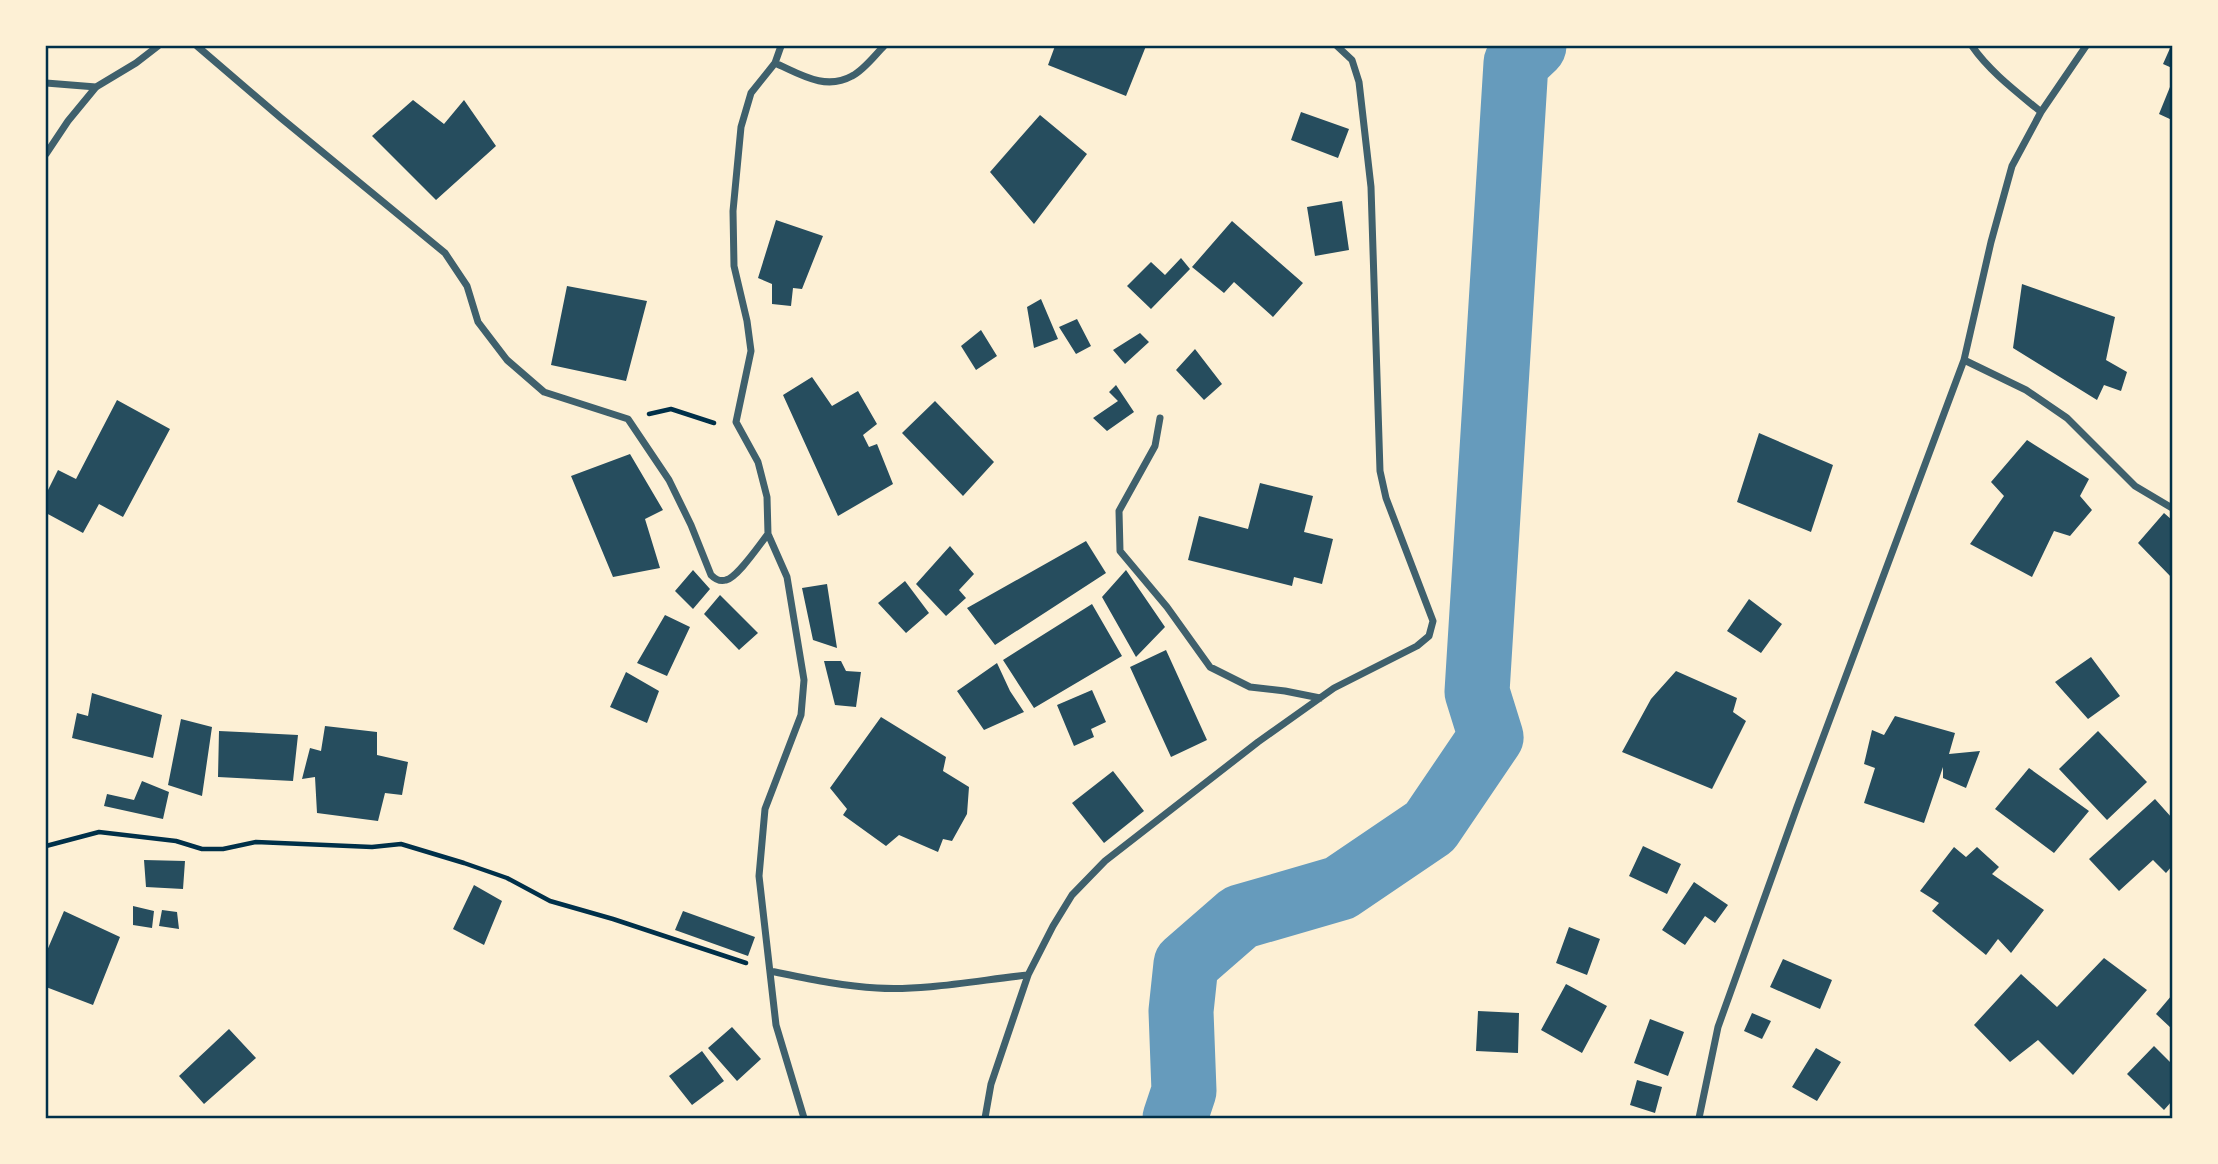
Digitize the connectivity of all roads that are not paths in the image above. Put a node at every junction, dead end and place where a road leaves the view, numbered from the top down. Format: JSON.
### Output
{"nodes":[{"id":1,"x":158,"y":46,"type":"edge"},
{"id":2,"x":197,"y":46,"type":"edge"},
{"id":3,"x":780,"y":46,"type":"edge"},
{"id":4,"x":884,"y":46,"type":"edge"},
{"id":5,"x":1337,"y":46,"type":"edge"},
{"id":6,"x":1972,"y":46,"type":"edge"},
{"id":7,"x":2086,"y":46,"type":"edge"},
{"id":8,"x":775,"y":63,"type":"junction"},
{"id":9,"x":46,"y":83,"type":"edge"},
{"id":10,"x":96,"y":87,"type":"junction"},
{"id":11,"x":2041,"y":112,"type":"junction"},
{"id":12,"x":46,"y":154,"type":"edge"},
{"id":13,"x":1964,"y":360,"type":"junction"},
{"id":14,"x":1160,"y":418,"type":"dead end"},
{"id":15,"x":2172,"y":508,"type":"edge"},
{"id":16,"x":768,"y":534,"type":"junction"},
{"id":17,"x":1320,"y":698,"type":"junction"},
{"id":18,"x":770,"y":971,"type":"junction"},
{"id":19,"x":1028,"y":975,"type":"junction"},
{"id":20,"x":804,"y":1118,"type":"edge"},
{"id":21,"x":985,"y":1118,"type":"edge"},
{"id":22,"x":1699,"y":1118,"type":"edge"}],
"edges":[{"from":1,"to":10,"type":"street"},
{"from":2,"to":16,"type":"street"},
{"from":3,"to":8,"type":"street"},
{"from":4,"to":8,"type":"street"},
{"from":5,"to":17,"type":"street"},
{"from":6,"to":11,"type":"street"},
{"from":7,"to":11,"type":"street"},
{"from":8,"to":16,"type":"street"},
{"from":9,"to":10,"type":"street"},
{"from":10,"to":12,"type":"street"},
{"from":11,"to":13,"type":"street"},
{"from":13,"to":15,"type":"street"},
{"from":13,"to":22,"type":"street"},
{"from":14,"to":17,"type":"street"},
{"from":16,"to":18,"type":"street"},
{"from":17,"to":19,"type":"street"},
{"from":18,"to":19,"type":"street"},
{"from":18,"to":20,"type":"street"},
{"from":19,"to":21,"type":"street"}]}
